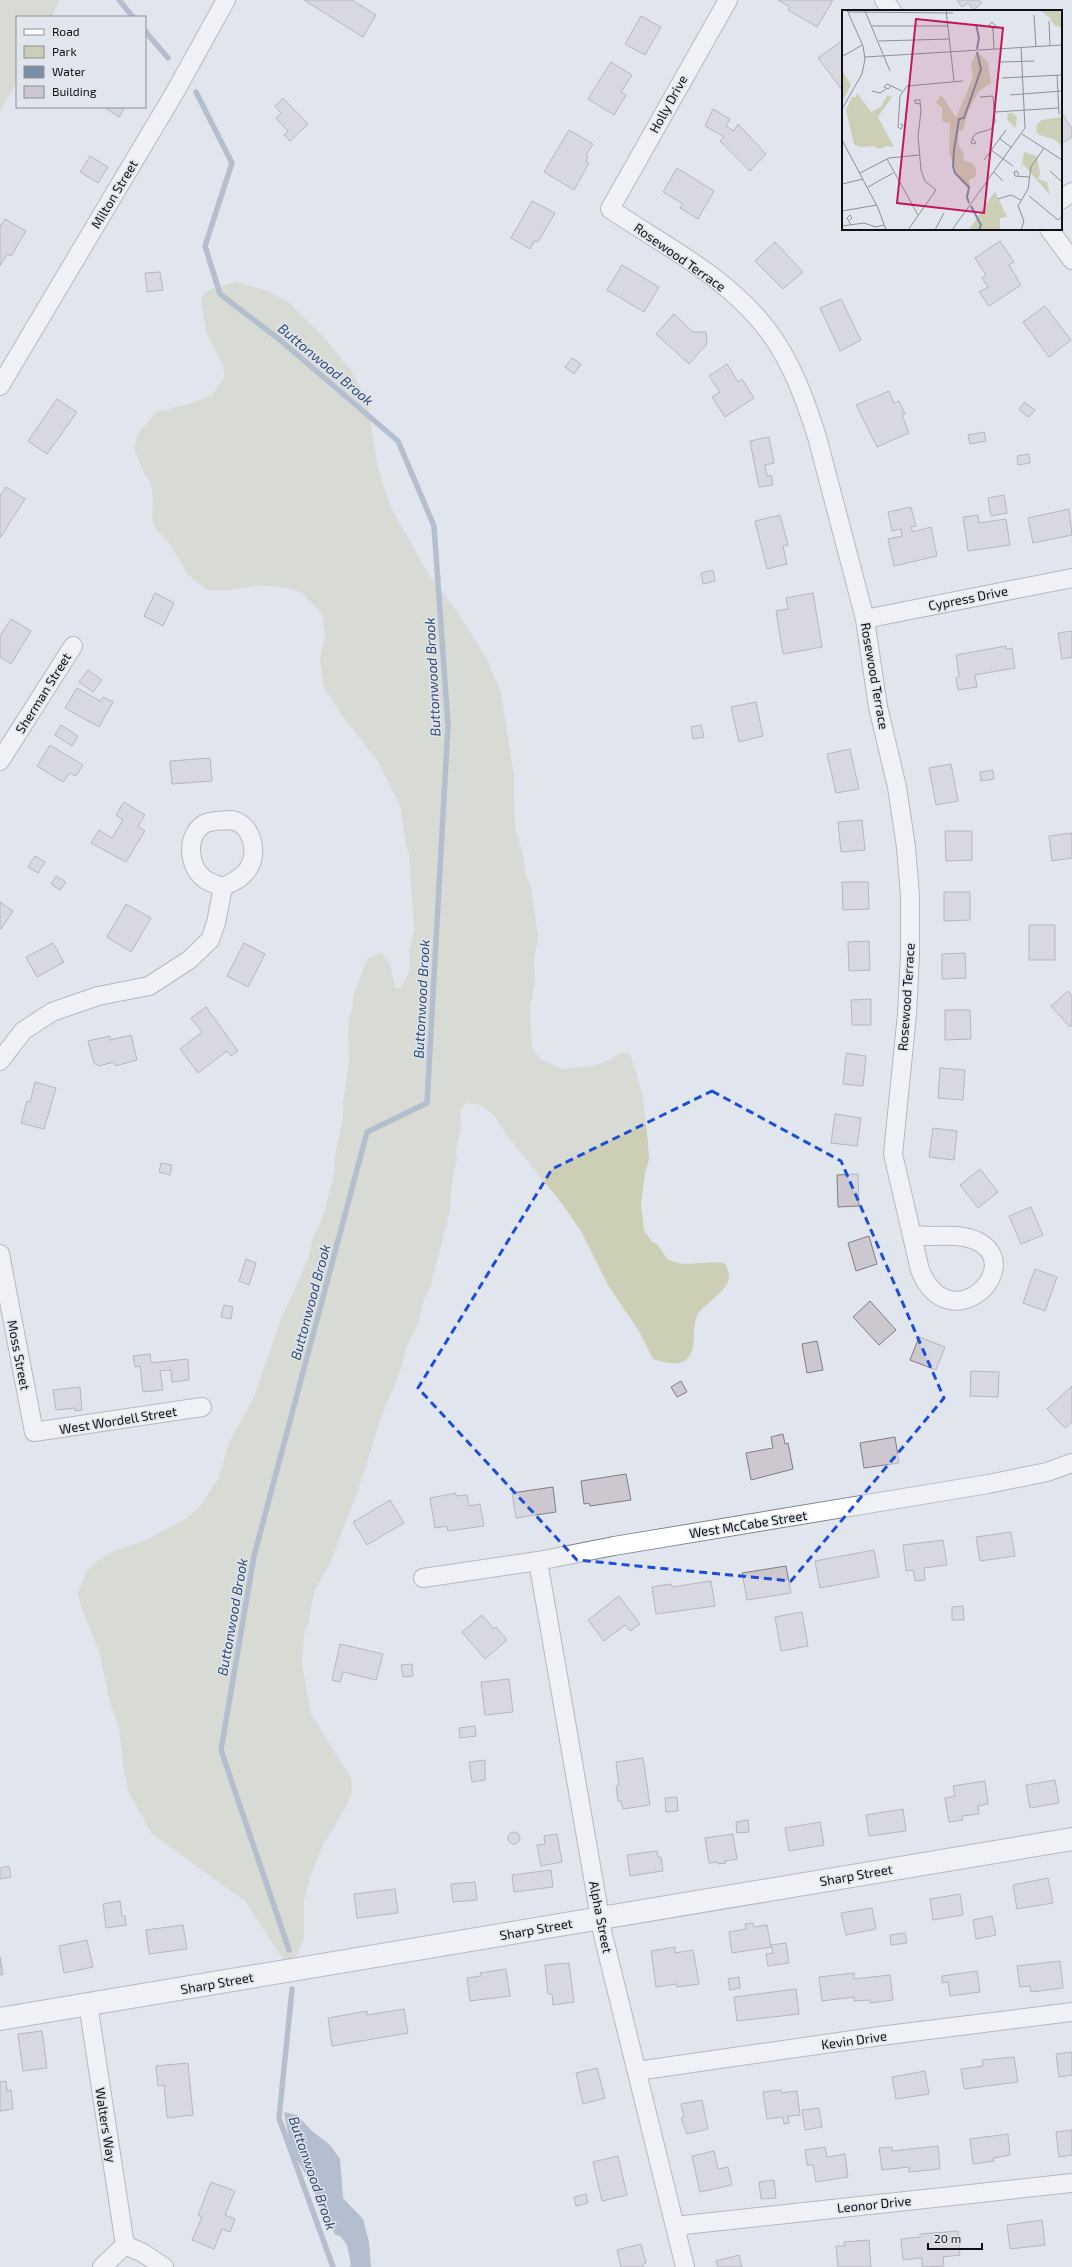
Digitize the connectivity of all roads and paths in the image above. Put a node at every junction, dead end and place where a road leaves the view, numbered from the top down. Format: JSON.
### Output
{"nodes":[{"id":1,"x":226,"y":0,"type":"edge"},
{"id":2,"x":728,"y":0,"type":"edge"},
{"id":3,"x":884,"y":0,"type":"edge"},
{"id":4,"x":891,"y":10,"type":"edge"},
{"id":5,"x":1072,"y":192,"type":"edge"},
{"id":6,"x":1062,"y":199,"type":"edge"},
{"id":7,"x":610,"y":209,"type":"joint"},
{"id":8,"x":1050,"y":230,"type":"edge"},
{"id":9,"x":1072,"y":260,"type":"edge"},
{"id":10,"x":0,"y":386,"type":"edge"},
{"id":11,"x":1072,"y":578,"type":"edge"},
{"id":12,"x":865,"y":619,"type":"junction"},
{"id":13,"x":73,"y":646,"type":"dead end"},
{"id":14,"x":0,"y":761,"type":"edge"},
{"id":15,"x":223,"y":887,"type":"dead end"},
{"id":16,"x":0,"y":1061,"type":"edge"},
{"id":17,"x":913,"y":1235,"type":"junction"},
{"id":18,"x":0,"y":1254,"type":"edge"},
{"id":19,"x":202,"y":1407,"type":"dead end"},
{"id":20,"x":34,"y":1432,"type":"joint"},
{"id":21,"x":1072,"y":1463,"type":"edge"},
{"id":22,"x":538,"y":1561,"type":"junction"},
{"id":23,"x":423,"y":1578,"type":"dead end"},
{"id":24,"x":1072,"y":1839,"type":"edge"},
{"id":25,"x":600,"y":1919,"type":"junction"},
{"id":26,"x":88,"y":2004,"type":"junction"},
{"id":27,"x":1072,"y":2012,"type":"edge"},
{"id":28,"x":0,"y":2019,"type":"edge"},
{"id":29,"x":637,"y":2071,"type":"junction"},
{"id":30,"x":1072,"y":2183,"type":"edge"},
{"id":31,"x":675,"y":2226,"type":"junction"},
{"id":32,"x":125,"y":2245,"type":"junction"},
{"id":33,"x":102,"y":2267,"type":"edge"},
{"id":34,"x":164,"y":2267,"type":"edge"},
{"id":35,"x":685,"y":2267,"type":"edge"}],
"edges":[{"from":1,"to":10,"type":"street","name":"Milton Street"},
{"from":2,"to":7,"type":"street","name":"Holly Drive"},
{"from":3,"to":4,"type":"street"},
{"from":5,"to":6,"type":"street"},
{"from":7,"to":12,"type":"street","name":"Rosewood Terrace"},
{"from":8,"to":9,"type":"street"},
{"from":11,"to":12,"type":"street","name":"Cypress Drive"},
{"from":12,"to":17,"type":"street","name":"Rosewood Terrace"},
{"from":13,"to":14,"type":"street","name":"Sherman Street"},
{"from":15,"to":16,"type":"street"},
{"from":17,"to":17,"type":"street","name":"Rosewood Terrace"},
{"from":18,"to":20,"type":"street","name":"Moss Street"},
{"from":19,"to":20,"type":"street","name":"West Wordell Street"},
{"from":21,"to":22,"type":"street","name":"West McCabe Street"},
{"from":22,"to":23,"type":"street","name":"West McCabe Street"},
{"from":22,"to":25,"type":"street","name":"Alpha Street"},
{"from":24,"to":25,"type":"street","name":"Sharp Street"},
{"from":25,"to":26,"type":"street","name":"Sharp Street"},
{"from":25,"to":29,"type":"street","name":"Alpha Street"},
{"from":26,"to":28,"type":"street","name":"Sharp Street"},
{"from":26,"to":32,"type":"street","name":"Walters Way"},
{"from":27,"to":29,"type":"street","name":"Kevin Drive"},
{"from":29,"to":31,"type":"street","name":"Alpha Street"},
{"from":30,"to":31,"type":"street","name":"Leonor Drive"},
{"from":31,"to":35,"type":"street","name":"Alpha Street"},
{"from":32,"to":33,"type":"street"},
{"from":32,"to":34,"type":"street"}]}
